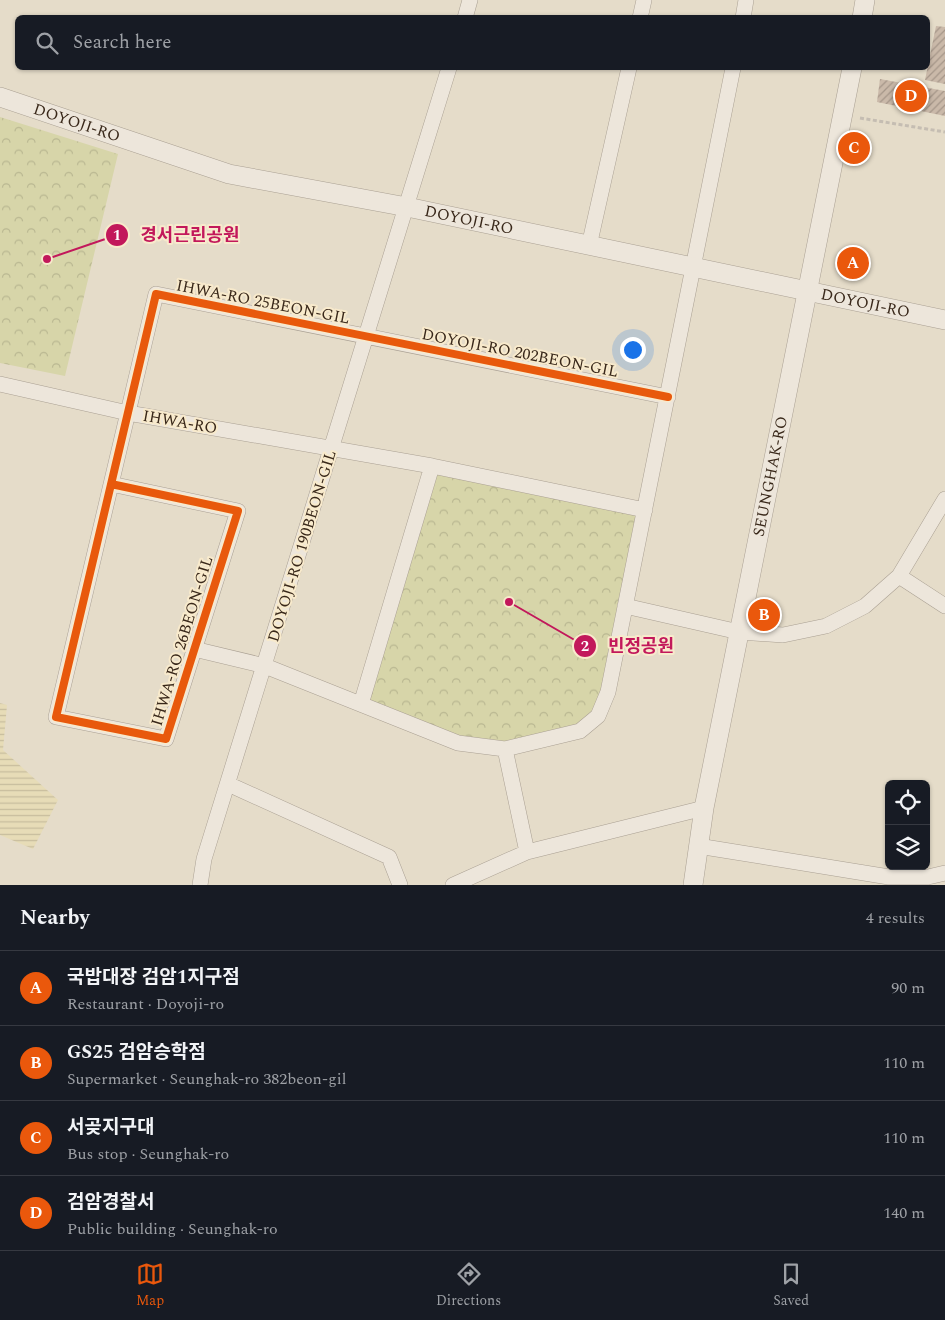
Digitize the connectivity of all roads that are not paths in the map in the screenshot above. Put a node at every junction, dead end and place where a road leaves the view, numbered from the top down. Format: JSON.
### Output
{"nodes":[{"id":1,"x":470,"y":0,"type":"edge"},
{"id":2,"x":644,"y":0,"type":"edge"},
{"id":3,"x":746,"y":0,"type":"edge"},
{"id":4,"x":865,"y":0,"type":"edge"},
{"id":5,"x":465,"y":15,"type":"edge"},
{"id":6,"x":641,"y":15,"type":"edge"},
{"id":7,"x":744,"y":15,"type":"edge"},
{"id":8,"x":862,"y":15,"type":"edge"},
{"id":9,"x":448,"y":70,"type":"edge"},
{"id":10,"x":629,"y":70,"type":"edge"},
{"id":11,"x":733,"y":70,"type":"edge"},
{"id":12,"x":852,"y":70,"type":"edge"},
{"id":13,"x":0,"y":97,"type":"edge"},
{"id":14,"x":407,"y":207,"type":"junction"},
{"id":15,"x":589,"y":246,"type":"junction"},
{"id":16,"x":694,"y":267,"type":"junction"},
{"id":17,"x":807,"y":292,"type":"junction"},
{"id":18,"x":945,"y":320,"type":"edge"},
{"id":19,"x":367,"y":337,"type":"junction"},
{"id":20,"x":0,"y":384,"type":"edge"},
{"id":21,"x":668,"y":397,"type":"junction"},
{"id":22,"x":128,"y":412,"type":"junction"},
{"id":23,"x":332,"y":449,"type":"junction"},
{"id":24,"x":432,"y":466,"type":"junction"},
{"id":25,"x":111,"y":484,"type":"junction"},
{"id":26,"x":945,"y":499,"type":"edge"},
{"id":27,"x":645,"y":510,"type":"junction"},
{"id":28,"x":899,"y":576,"type":"junction"},
{"id":29,"x":625,"y":606,"type":"junction"},
{"id":30,"x":945,"y":606,"type":"edge"},
{"id":31,"x":739,"y":632,"type":"junction"},
{"id":32,"x":194,"y":649,"type":"junction"},
{"id":33,"x":265,"y":666,"type":"junction"},
{"id":34,"x":361,"y":704,"type":"junction"},
{"id":35,"x":505,"y":749,"type":"junction"},
{"id":36,"x":228,"y":784,"type":"junction"},
{"id":37,"x":704,"y":808,"type":"junction"},
{"id":38,"x":698,"y":846,"type":"junction"},
{"id":39,"x":527,"y":852,"type":"junction"},
{"id":40,"x":945,"y":873,"type":"edge"},
{"id":41,"x":200,"y":885,"type":"edge"},
{"id":42,"x":400,"y":885,"type":"edge"},
{"id":43,"x":453,"y":885,"type":"edge"},
{"id":44,"x":693,"y":885,"type":"edge"}],
"edges":[{"from":1,"to":5,"type":"street"},
{"from":2,"to":6,"type":"street"},
{"from":3,"to":7,"type":"street"},
{"from":4,"to":8,"type":"street"},
{"from":9,"to":14,"type":"street","name":"DOYOJI-RO 190BEON-GIL"},
{"from":10,"to":15,"type":"street"},
{"from":11,"to":16,"type":"street"},
{"from":12,"to":17,"type":"street","name":"SEUNGHAK-RO"},
{"from":13,"to":14,"type":"street","name":"DOYOJI-RO"},
{"from":14,"to":15,"type":"street","name":"DOYOJI-RO"},
{"from":14,"to":19,"type":"street","name":"DOYOJI-RO 190BEON-GIL"},
{"from":15,"to":16,"type":"street","name":"DOYOJI-RO"},
{"from":16,"to":17,"type":"street","name":"DOYOJI-RO"},
{"from":16,"to":21,"type":"street"},
{"from":17,"to":18,"type":"street","name":"DOYOJI-RO"},
{"from":17,"to":31,"type":"street","name":"SEUNGHAK-RO"},
{"from":19,"to":21,"type":"street","name":"DOYOJI-RO 202BEON-GIL"},
{"from":19,"to":22,"type":"street","name":"IHWA-RO 25BEON-GIL"},
{"from":19,"to":23,"type":"street","name":"DOYOJI-RO 190BEON-GIL"},
{"from":20,"to":22,"type":"street","name":"IHWA-RO"},
{"from":21,"to":27,"type":"street"},
{"from":22,"to":23,"type":"street","name":"IHWA-RO"},
{"from":22,"to":25,"type":"street","name":"IHWA-RO 26BEON-GIL"},
{"from":23,"to":24,"type":"street"},
{"from":23,"to":33,"type":"street","name":"DOYOJI-RO 190BEON-GIL"},
{"from":24,"to":27,"type":"street"},
{"from":24,"to":34,"type":"street"},
{"from":25,"to":32,"type":"street","name":"IHWA-RO 26BEON-GIL"},
{"from":25,"to":32,"type":"street","name":"IHWA-RO 26BEON-GIL"},
{"from":26,"to":28,"type":"street"},
{"from":27,"to":29,"type":"street"},
{"from":28,"to":30,"type":"street"},
{"from":28,"to":31,"type":"street"},
{"from":29,"to":31,"type":"street"},
{"from":29,"to":35,"type":"street"},
{"from":31,"to":37,"type":"street","name":"SEUNGHAK-RO"},
{"from":32,"to":33,"type":"street"},
{"from":33,"to":34,"type":"street"},
{"from":33,"to":36,"type":"street","name":"DOYOJI-RO 190BEON-GIL"},
{"from":34,"to":35,"type":"street"},
{"from":35,"to":39,"type":"street"},
{"from":36,"to":41,"type":"street","name":"DOYOJI-RO 190BEON-GIL"},
{"from":36,"to":42,"type":"street"},
{"from":37,"to":38,"type":"street","name":"SEUNGHAK-RO"},
{"from":37,"to":39,"type":"street"},
{"from":38,"to":40,"type":"street"},
{"from":38,"to":44,"type":"street","name":"SEUNGHAK-RO"},
{"from":39,"to":43,"type":"street"}]}
